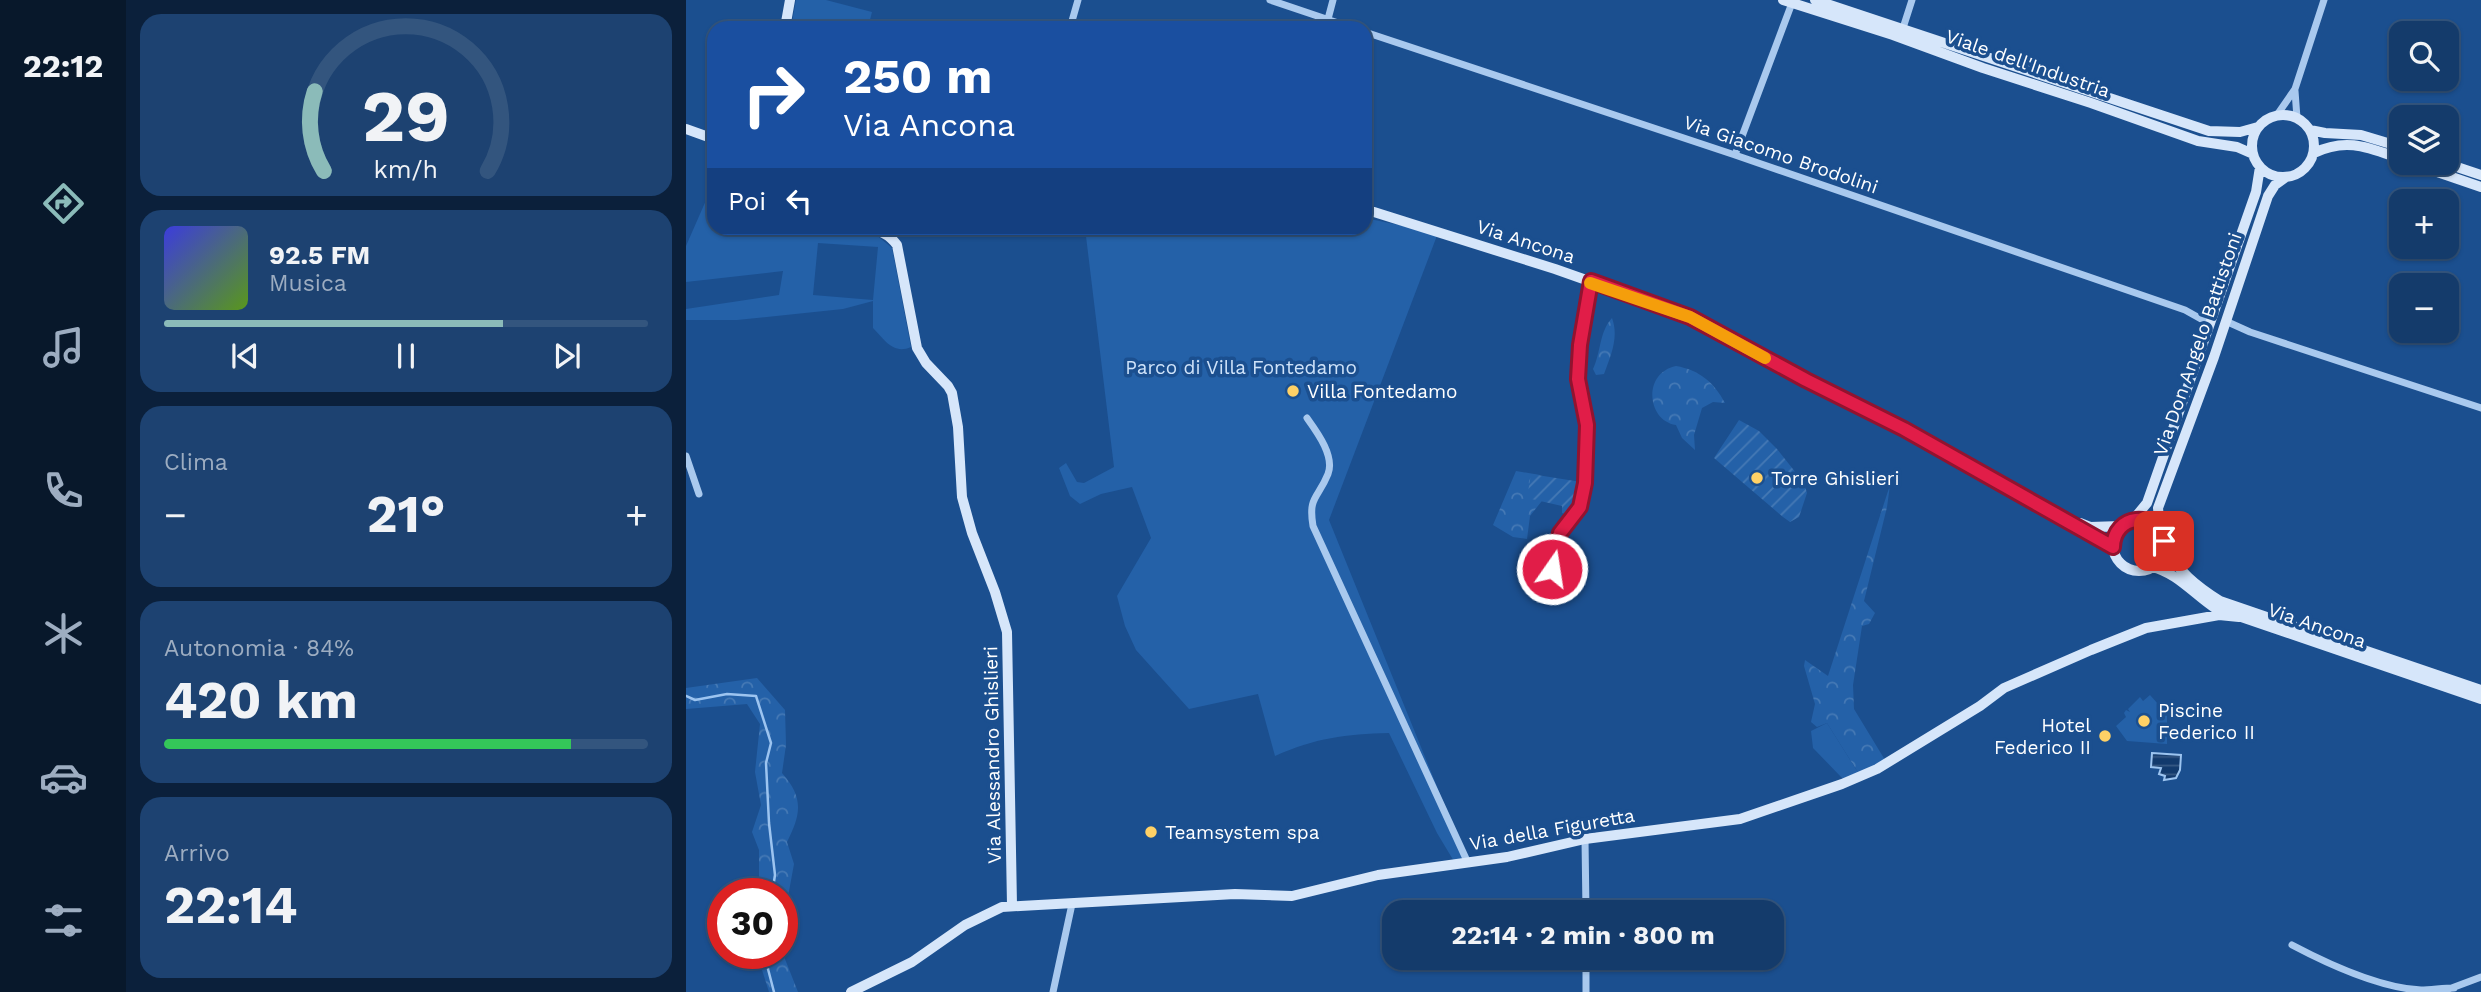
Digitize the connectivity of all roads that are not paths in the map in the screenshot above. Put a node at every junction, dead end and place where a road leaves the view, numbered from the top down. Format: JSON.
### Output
{"nodes":[{"id":1,"x":790,"y":0,"type":"edge"},
{"id":2,"x":1078,"y":0,"type":"edge"},
{"id":3,"x":1270,"y":0,"type":"edge"},
{"id":4,"x":1333,"y":0,"type":"edge"},
{"id":5,"x":1815,"y":0,"type":"edge"},
{"id":6,"x":1912,"y":0,"type":"edge"},
{"id":7,"x":2324,"y":0,"type":"edge"},
{"id":8,"x":1788,"y":1,"type":"edge"},
{"id":9,"x":1328,"y":19,"type":"junction"},
{"id":10,"x":786,"y":21,"type":"edge"},
{"id":11,"x":1072,"y":21,"type":"edge"},
{"id":12,"x":1334,"y":21,"type":"edge"},
{"id":13,"x":1903,"y":28,"type":"junction"},
{"id":14,"x":1372,"y":34,"type":"edge"},
{"id":15,"x":2295,"y":89,"type":"junction"},
{"id":16,"x":2277,"y":115,"type":"junction"},
{"id":17,"x":2297,"y":118,"type":"junction"},
{"id":18,"x":2258,"y":127,"type":"junction"},
{"id":19,"x":686,"y":129,"type":"edge"},
{"id":20,"x":2310,"y":130,"type":"junction"},
{"id":21,"x":707,"y":136,"type":"edge"},
{"id":22,"x":2389,"y":143,"type":"edge"},
{"id":23,"x":2314,"y":153,"type":"junction"},
{"id":24,"x":2253,"y":154,"type":"junction"},
{"id":25,"x":1735,"y":155,"type":"junction"},
{"id":26,"x":2389,"y":155,"type":"edge"},
{"id":27,"x":2260,"y":167,"type":"junction"},
{"id":28,"x":2459,"y":168,"type":"edge"},
{"id":29,"x":2446,"y":175,"type":"edge"},
{"id":30,"x":2481,"y":176,"type":"edge"},
{"id":31,"x":2286,"y":177,"type":"junction"},
{"id":32,"x":2481,"y":187,"type":"edge"},
{"id":33,"x":1372,"y":212,"type":"edge"},
{"id":34,"x":887,"y":235,"type":"edge"},
{"id":35,"x":1591,"y":281,"type":"junction"},
{"id":36,"x":2211,"y":319,"type":"junction"},
{"id":37,"x":2225,"y":324,"type":"junction"},
{"id":38,"x":2481,"y":408,"type":"edge"},
{"id":39,"x":1307,"y":418,"type":"dead end"},
{"id":40,"x":686,"y":456,"type":"edge"},
{"id":41,"x":699,"y":494,"type":"dead end"},
{"id":42,"x":2045,"y":509,"type":"junction"},
{"id":43,"x":2133,"y":520,"type":"junction"},
{"id":44,"x":2120,"y":526,"type":"junction"},
{"id":45,"x":2160,"y":530,"type":"junction"},
{"id":46,"x":2113,"y":547,"type":"junction"},
{"id":47,"x":2165,"y":547,"type":"junction"},
{"id":48,"x":1524,"y":558,"type":"dead end"},
{"id":49,"x":2152,"y":567,"type":"junction"},
{"id":50,"x":2239,"y":617,"type":"junction"},
{"id":51,"x":2481,"y":690,"type":"edge"},
{"id":52,"x":2481,"y":699,"type":"edge"},
{"id":53,"x":1586,"y":839,"type":"junction"},
{"id":54,"x":1468,"y":863,"type":"junction"},
{"id":55,"x":1586,"y":900,"type":"edge"},
{"id":56,"x":1072,"y":904,"type":"junction"},
{"id":57,"x":1012,"y":905,"type":"junction"},
{"id":58,"x":2292,"y":945,"type":"dead end"},
{"id":59,"x":1586,"y":970,"type":"edge"},
{"id":60,"x":2481,"y":977,"type":"edge"},
{"id":61,"x":2454,"y":988,"type":"junction"},
{"id":62,"x":851,"y":992,"type":"edge"},
{"id":63,"x":1053,"y":992,"type":"edge"},
{"id":64,"x":1586,"y":992,"type":"edge"},
{"id":65,"x":2442,"y":992,"type":"edge"}],
"edges":[{"from":1,"to":10,"type":"main road"},
{"from":2,"to":11,"type":"street"},
{"from":3,"to":9,"type":"street"},
{"from":4,"to":9,"type":"street"},
{"from":5,"to":13,"type":"main road","name":"Viale dell'Industria"},
{"from":6,"to":13,"type":"street"},
{"from":7,"to":15,"type":"street"},
{"from":8,"to":24,"type":"main road","name":"Viale dell'Industria"},
{"from":8,"to":25,"type":"street","name":"Viale dell'Industria"},
{"from":9,"to":12,"type":"street"},
{"from":13,"to":18,"type":"main road","name":"Viale dell'Industria"},
{"from":14,"to":25,"type":"street","name":"Via Giacomo Brodolini"},
{"from":15,"to":16,"type":"street"},
{"from":15,"to":17,"type":"street"},
{"from":16,"to":17,"type":"main road"},
{"from":16,"to":18,"type":"main road"},
{"from":17,"to":20,"type":"main road"},
{"from":18,"to":24,"type":"main road"},
{"from":19,"to":21,"type":"main road"},
{"from":20,"to":22,"type":"main road"},
{"from":20,"to":23,"type":"main road"},
{"from":23,"to":26,"type":"main road"},
{"from":23,"to":31,"type":"main road","name":"Via Don Angelo Battistoni"},
{"from":24,"to":27,"type":"main road"},
{"from":25,"to":36,"type":"street","name":"Via Giacomo Brodolini"},
{"from":27,"to":31,"type":"main road"},
{"from":27,"to":36,"type":"main road","name":"Via Don Angelo Battistoni"},
{"from":28,"to":30,"type":"main road"},
{"from":29,"to":32,"type":"main road"},
{"from":31,"to":37,"type":"main road","name":"Via Don Angelo Battistoni"},
{"from":33,"to":35,"type":"main road","name":"Via Ancona"},
{"from":34,"to":57,"type":"main road","name":"Via Alessandro Ghislieri"},
{"from":35,"to":42,"type":"main road","name":"Via Ancona"},
{"from":35,"to":48,"type":"street"},
{"from":36,"to":43,"type":"main road","name":"Via Don Angelo Battistoni"},
{"from":37,"to":38,"type":"street"},
{"from":37,"to":45,"type":"main road","name":"Via Don Angelo Battistoni"},
{"from":39,"to":54,"type":"street"},
{"from":40,"to":41,"type":"street"},
{"from":42,"to":44,"type":"main road","name":"Via Ancona"},
{"from":42,"to":46,"type":"main road","name":"Via Ancona"},
{"from":43,"to":44,"type":"main road","name":"Via Ancona"},
{"from":43,"to":45,"type":"main road"},
{"from":44,"to":46,"type":"main road"},
{"from":45,"to":47,"type":"main road","name":"Via Ancona"},
{"from":46,"to":49,"type":"main road","name":"Via Ancona"},
{"from":47,"to":49,"type":"main road"},
{"from":47,"to":51,"type":"main road","name":"Via Ancona"},
{"from":49,"to":50,"type":"main road","name":"Via Ancona"},
{"from":50,"to":52,"type":"main road","name":"Via Ancona"},
{"from":50,"to":53,"type":"main road","name":"Via della Figuretta"},
{"from":53,"to":54,"type":"main road","name":"Via della Figuretta"},
{"from":53,"to":55,"type":"street"},
{"from":54,"to":56,"type":"main road","name":"Via della Figuretta"},
{"from":56,"to":57,"type":"main road","name":"Via della Figuretta"},
{"from":56,"to":63,"type":"street"},
{"from":57,"to":62,"type":"main road","name":"Via della Figuretta"},
{"from":58,"to":61,"type":"street"},
{"from":59,"to":64,"type":"street"},
{"from":60,"to":61,"type":"street"},
{"from":61,"to":65,"type":"street"}]}
